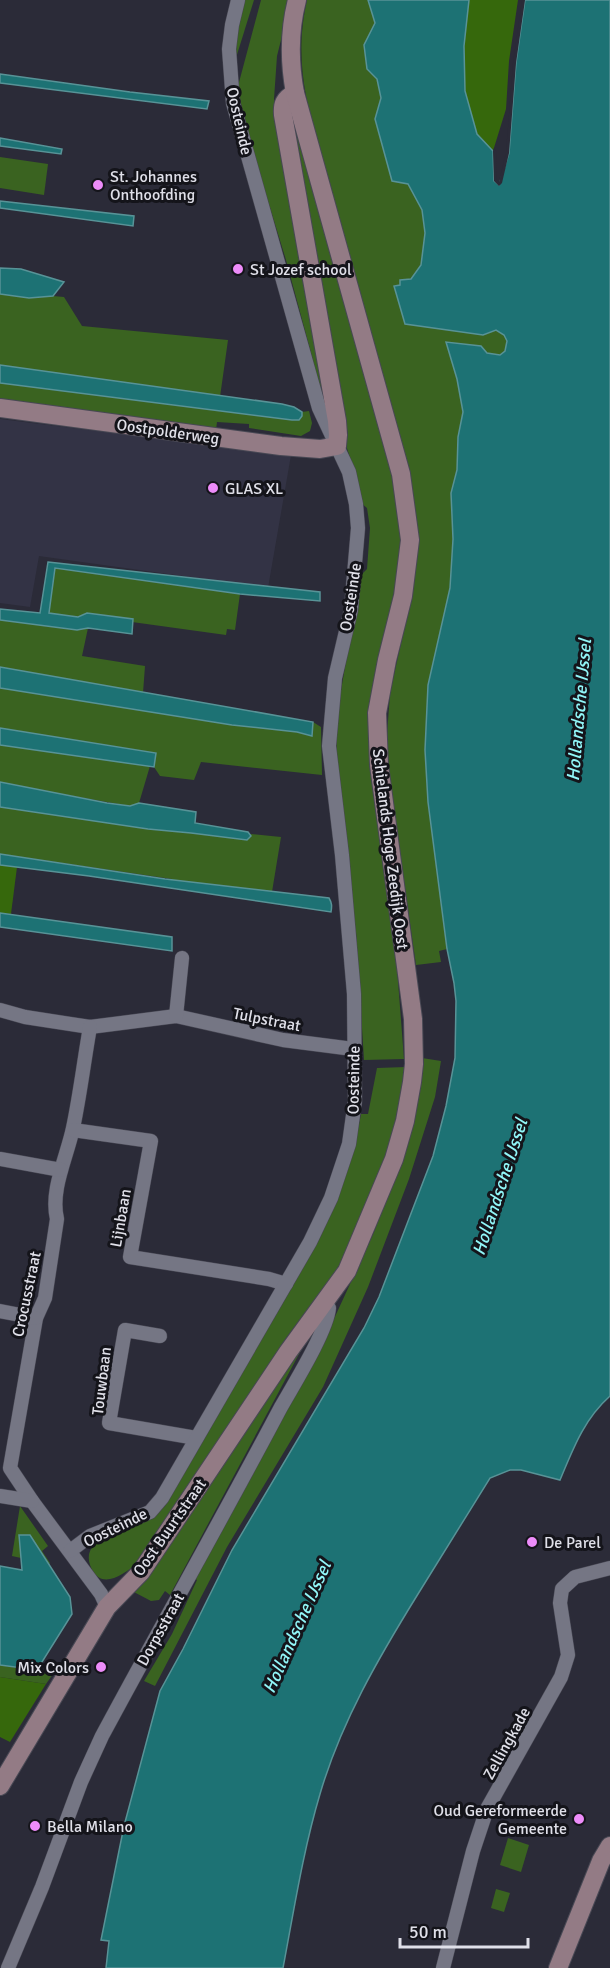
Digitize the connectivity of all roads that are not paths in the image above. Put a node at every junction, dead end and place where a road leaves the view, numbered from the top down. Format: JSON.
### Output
{"nodes":[{"id":1,"x":237,"y":0,"type":"edge"},
{"id":2,"x":297,"y":0,"type":"edge"},
{"id":3,"x":295,"y":93,"type":"junction"},
{"id":4,"x":0,"y":408,"type":"edge"},
{"id":5,"x":337,"y":446,"type":"junction"},
{"id":6,"x":182,"y":958,"type":"dead end"},
{"id":7,"x":0,"y":1010,"type":"edge"},
{"id":8,"x":176,"y":1016,"type":"junction"},
{"id":9,"x":90,"y":1027,"type":"junction"},
{"id":10,"x":353,"y":1049,"type":"junction"},
{"id":11,"x":73,"y":1130,"type":"junction"},
{"id":12,"x":0,"y":1160,"type":"edge"},
{"id":13,"x":61,"y":1170,"type":"junction"},
{"id":14,"x":286,"y":1284,"type":"junction"},
{"id":15,"x":324,"y":1301,"type":"junction"},
{"id":16,"x":0,"y":1311,"type":"edge"},
{"id":17,"x":36,"y":1318,"type":"junction"},
{"id":18,"x":160,"y":1336,"type":"dead end"},
{"id":19,"x":196,"y":1438,"type":"junction"},
{"id":20,"x":5,"y":1467,"type":"edge"},
{"id":21,"x":0,"y":1496,"type":"edge"},
{"id":22,"x":32,"y":1501,"type":"junction"},
{"id":23,"x":70,"y":1551,"type":"junction"},
{"id":24,"x":610,"y":1568,"type":"edge"},
{"id":25,"x":107,"y":1607,"type":"junction"},
{"id":26,"x":0,"y":1786,"type":"edge"},
{"id":27,"x":610,"y":1846,"type":"edge"},
{"id":28,"x":8,"y":1968,"type":"edge"},
{"id":29,"x":443,"y":1968,"type":"edge"},
{"id":30,"x":558,"y":1968,"type":"edge"}],
"edges":[{"from":1,"to":5,"type":"street","name":"Oosteinde"},
{"from":2,"to":3,"type":"street","name":"Schielands Hoge Zeedijk Oost"},
{"from":3,"to":5,"type":"street","name":"Oosteinde"},
{"from":3,"to":15,"type":"street","name":"Schielands Hoge Zeedijk Oost"},
{"from":4,"to":5,"type":"street","name":"Oostpolderweg"},
{"from":5,"to":10,"type":"street","name":"Oosteinde"},
{"from":6,"to":8,"type":"street"},
{"from":7,"to":9,"type":"street","name":"Tulpstraat"},
{"from":8,"to":9,"type":"street","name":"Tulpstraat"},
{"from":8,"to":10,"type":"street","name":"Tulpstraat"},
{"from":9,"to":11,"type":"street","name":"Crocusstraat"},
{"from":10,"to":14,"type":"street","name":"Oosteinde"},
{"from":11,"to":13,"type":"street","name":"Crocusstraat"},
{"from":11,"to":14,"type":"street","name":"Lijnbaan"},
{"from":12,"to":13,"type":"street"},
{"from":13,"to":17,"type":"street","name":"Crocusstraat"},
{"from":14,"to":19,"type":"street","name":"Oosteinde"},
{"from":15,"to":25,"type":"street","name":"Oost Buurtstraat"},
{"from":15,"to":28,"type":"street","name":"Dorpsstraat"},
{"from":16,"to":17,"type":"street"},
{"from":17,"to":20,"type":"street","name":"Crocusstraat"},
{"from":18,"to":19,"type":"street","name":"Touwbaan"},
{"from":19,"to":23,"type":"street","name":"Oosteinde"},
{"from":20,"to":22,"type":"street","name":"Crocusstraat"},
{"from":21,"to":22,"type":"street"},
{"from":22,"to":23,"type":"street","name":"Crocusstraat"},
{"from":23,"to":25,"type":"street","name":"Oosteinde"},
{"from":24,"to":29,"type":"street","name":"Zellingkade"},
{"from":25,"to":26,"type":"street","name":"Oost Buurtstraat"},
{"from":27,"to":30,"type":"street"}]}
